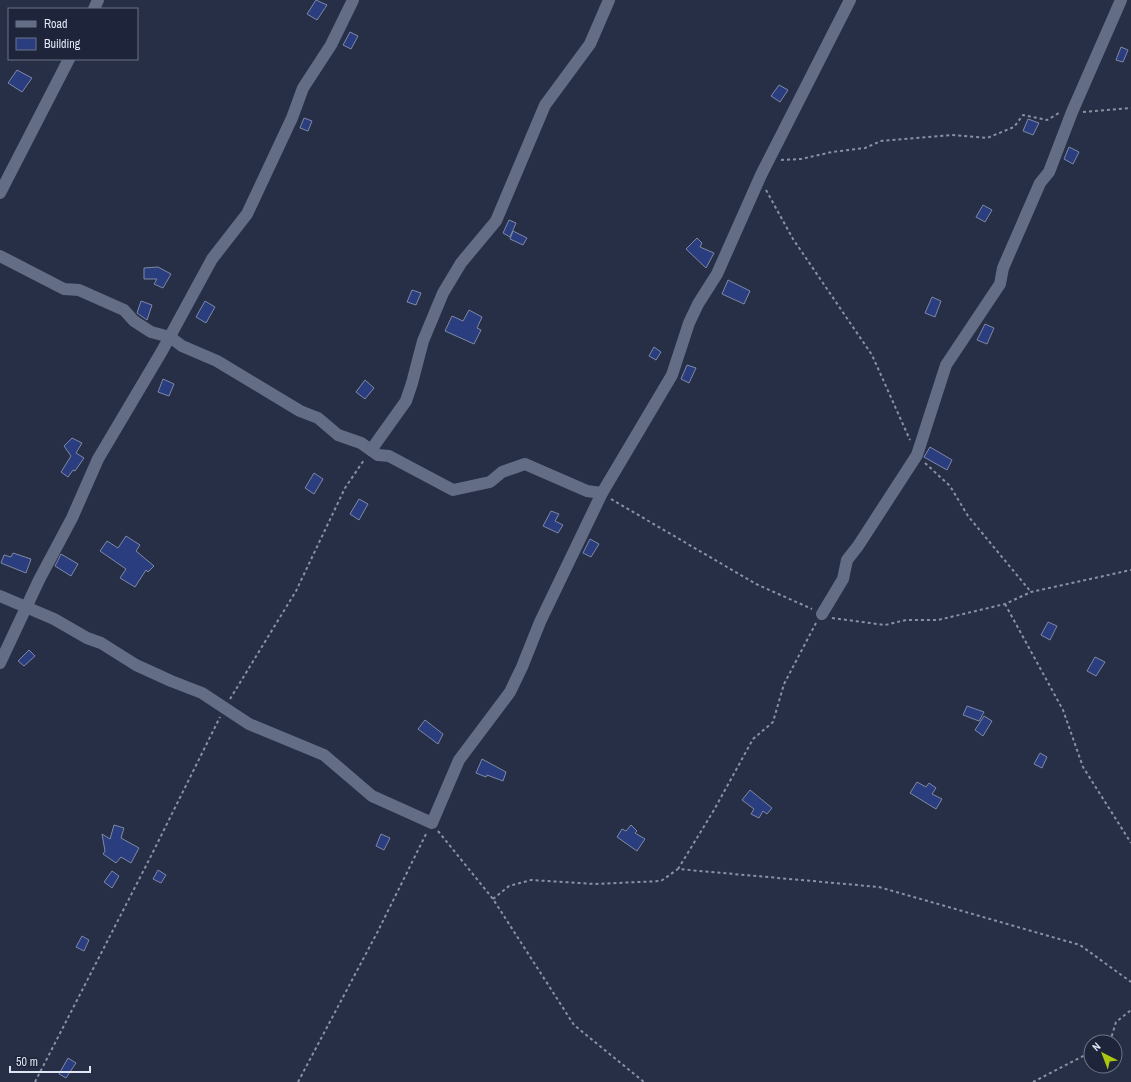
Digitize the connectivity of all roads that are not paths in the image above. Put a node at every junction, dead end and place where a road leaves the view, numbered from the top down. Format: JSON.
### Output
{"nodes":[{"id":1,"x":352,"y":0,"type":"edge"},
{"id":2,"x":609,"y":0,"type":"edge"},
{"id":3,"x":850,"y":0,"type":"edge"},
{"id":4,"x":1121,"y":0,"type":"edge"},
{"id":5,"x":68,"y":60,"type":"edge"},
{"id":6,"x":0,"y":194,"type":"edge"},
{"id":7,"x":0,"y":256,"type":"edge"},
{"id":8,"x":170,"y":337,"type":"junction"},
{"id":9,"x":371,"y":450,"type":"junction"},
{"id":10,"x":602,"y":493,"type":"junction"},
{"id":11,"x":0,"y":596,"type":"edge"},
{"id":12,"x":26,"y":607,"type":"junction"},
{"id":13,"x":822,"y":614,"type":"road end"},
{"id":14,"x":0,"y":663,"type":"edge"}],
"edges":[{"from":1,"to":8,"type":"street"},
{"from":2,"to":9,"type":"street"},
{"from":3,"to":10,"type":"street"},
{"from":4,"to":13,"type":"street"},
{"from":5,"to":6,"type":"street"},
{"from":7,"to":8,"type":"street"},
{"from":8,"to":9,"type":"street"},
{"from":8,"to":12,"type":"street"},
{"from":9,"to":10,"type":"street"},
{"from":10,"to":12,"type":"street"},
{"from":11,"to":12,"type":"street"},
{"from":12,"to":14,"type":"street"}]}
